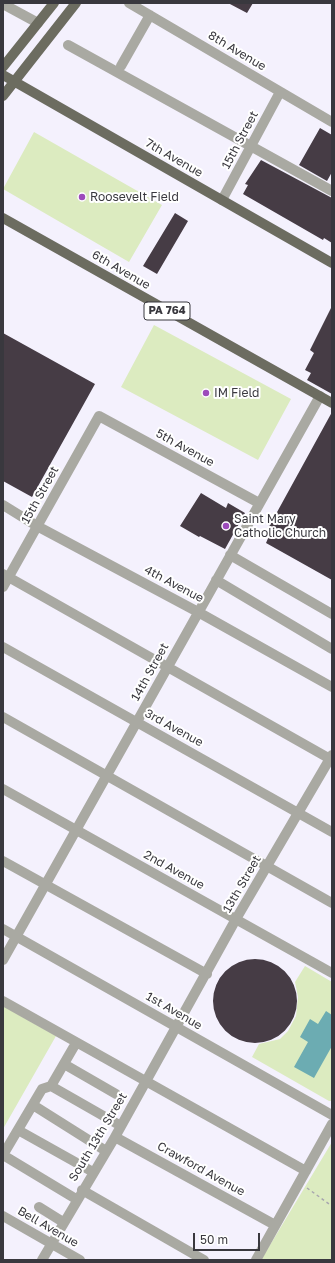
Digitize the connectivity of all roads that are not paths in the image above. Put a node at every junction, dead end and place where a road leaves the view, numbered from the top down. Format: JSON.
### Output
{"nodes":[{"id":1,"x":54,"y":3,"type":"edge"},
{"id":2,"x":76,"y":3,"type":"edge"},
{"id":3,"x":129,"y":3,"type":"edge"},
{"id":4,"x":3,"y":4,"type":"edge"},
{"id":5,"x":150,"y":15,"type":"junction"},
{"id":6,"x":38,"y":23,"type":"junction"},
{"id":7,"x":68,"y":45,"type":"dead end"},
{"id":8,"x":121,"y":66,"type":"dead end"},
{"id":9,"x":3,"y":67,"type":"edge"},
{"id":10,"x":3,"y":75,"type":"edge"},
{"id":11,"x":14,"y":82,"type":"junction"},
{"id":12,"x":280,"y":92,"type":"junction"},
{"id":13,"x":3,"y":96,"type":"edge"},
{"id":14,"x":332,"y":122,"type":"edge"},
{"id":15,"x":251,"y":146,"type":"junction"},
{"id":16,"x":332,"y":191,"type":"edge"},
{"id":17,"x":222,"y":200,"type":"junction"},
{"id":18,"x":3,"y":218,"type":"edge"},
{"id":19,"x":332,"y":263,"type":"edge"},
{"id":20,"x":320,"y":396,"type":"junction"},
{"id":21,"x":332,"y":403,"type":"edge"},
{"id":22,"x":99,"y":416,"type":"joint"},
{"id":23,"x":259,"y":503,"type":"junction"},
{"id":24,"x":3,"y":505,"type":"edge"},
{"id":25,"x":37,"y":526,"type":"junction"},
{"id":26,"x":230,"y":555,"type":"junction"},
{"id":27,"x":6,"y":576,"type":"edge"},
{"id":28,"x":216,"y":580,"type":"junction"},
{"id":29,"x":3,"y":587,"type":"edge"},
{"id":30,"x":198,"y":612,"type":"junction"},
{"id":31,"x":332,"y":614,"type":"edge"},
{"id":32,"x":3,"y":647,"type":"edge"},
{"id":33,"x":332,"y":649,"type":"edge"},
{"id":34,"x":167,"y":667,"type":"junction"},
{"id":35,"x":332,"y":687,"type":"edge"},
{"id":36,"x":3,"y":717,"type":"edge"},
{"id":37,"x":137,"y":722,"type":"junction"},
{"id":38,"x":331,"y":758,"type":"edge"},
{"id":39,"x":106,"y":776,"type":"junction"},
{"id":40,"x":3,"y":789,"type":"edge"},
{"id":41,"x":298,"y":812,"type":"junction"},
{"id":42,"x":76,"y":830,"type":"junction"},
{"id":43,"x":332,"y":832,"type":"edge"},
{"id":44,"x":3,"y":861,"type":"edge"},
{"id":45,"x":267,"y":866,"type":"junction"},
{"id":46,"x":46,"y":884,"type":"junction"},
{"id":47,"x":332,"y":903,"type":"edge"},
{"id":48,"x":236,"y":919,"type":"junction"},
{"id":49,"x":3,"y":929,"type":"edge"},
{"id":50,"x":17,"y":936,"type":"junction"},
{"id":51,"x":3,"y":960,"type":"edge"},
{"id":52,"x":332,"y":973,"type":"edge"},
{"id":53,"x":207,"y":974,"type":"junction"},
{"id":54,"x":3,"y":1001,"type":"edge"},
{"id":55,"x":176,"y":1027,"type":"junction"},
{"id":56,"x":76,"y":1043,"type":"junction"},
{"id":57,"x":64,"y":1064,"type":"junction"},
{"id":58,"x":145,"y":1082,"type":"junction"},
{"id":59,"x":51,"y":1086,"type":"junction"},
{"id":60,"x":116,"y":1094,"type":"dead end"},
{"id":61,"x":33,"y":1105,"type":"junction"},
{"id":62,"x":332,"y":1115,"type":"edge"},
{"id":63,"x":332,"y":1124,"type":"edge"},
{"id":64,"x":121,"y":1126,"type":"junction"},
{"id":65,"x":18,"y":1130,"type":"junction"},
{"id":66,"x":115,"y":1137,"type":"junction"},
{"id":67,"x":106,"y":1151,"type":"junction"},
{"id":68,"x":306,"y":1171,"type":"junction"},
{"id":69,"x":93,"y":1172,"type":"junction"},
{"id":70,"x":82,"y":1190,"type":"junction"},
{"id":71,"x":76,"y":1199,"type":"junction"},
{"id":72,"x":39,"y":1207,"type":"dead end"},
{"id":73,"x":3,"y":1216,"type":"edge"},
{"id":74,"x":64,"y":1222,"type":"junction"},
{"id":75,"x":275,"y":1225,"type":"junction"},
{"id":76,"x":51,"y":1244,"type":"junction"},
{"id":77,"x":42,"y":1260,"type":"edge"},
{"id":78,"x":80,"y":1260,"type":"edge"},
{"id":79,"x":204,"y":1260,"type":"edge"},
{"id":80,"x":256,"y":1260,"type":"edge"}],
"edges":[{"from":1,"to":6,"type":"main road"},
{"from":2,"to":11,"type":"main road"},
{"from":3,"to":5,"type":"street","name":"8th Avenue"},
{"from":4,"to":6,"type":"street"},
{"from":5,"to":8,"type":"street"},
{"from":5,"to":12,"type":"street","name":"8th Avenue"},
{"from":6,"to":9,"type":"main road"},
{"from":7,"to":15,"type":"street"},
{"from":10,"to":11,"type":"main road","name":"7th Avenue"},
{"from":11,"to":13,"type":"main road"},
{"from":11,"to":17,"type":"main road","name":"7th Avenue"},
{"from":12,"to":14,"type":"street","name":"8th Avenue"},
{"from":12,"to":15,"type":"street","name":"15th Street"},
{"from":15,"to":16,"type":"street"},
{"from":15,"to":17,"type":"street","name":"15th Street"},
{"from":17,"to":19,"type":"main road","name":"7th Avenue"},
{"from":18,"to":20,"type":"main road","name":"6th Avenue","number":"PA 764"},
{"from":20,"to":21,"type":"main road","name":"6th Avenue","number":"PA 764"},
{"from":20,"to":23,"type":"street","name":"14th Street"},
{"from":22,"to":23,"type":"street","name":"5th Avenue"},
{"from":22,"to":25,"type":"street","name":"15th Street"},
{"from":23,"to":26,"type":"street","name":"14th Street"},
{"from":24,"to":25,"type":"street","name":"4th Avenue"},
{"from":25,"to":27,"type":"street","name":"15th Street"},
{"from":25,"to":30,"type":"street","name":"4th Avenue"},
{"from":26,"to":28,"type":"street","name":"14th Street"},
{"from":26,"to":31,"type":"street"},
{"from":27,"to":29,"type":"street","name":"15th Street"},
{"from":27,"to":34,"type":"street"},
{"from":28,"to":30,"type":"street","name":"14th Street"},
{"from":28,"to":33,"type":"street"},
{"from":30,"to":34,"type":"street","name":"14th Street"},
{"from":30,"to":35,"type":"street","name":"4th Avenue"},
{"from":32,"to":37,"type":"street","name":"3rd Avenue"},
{"from":34,"to":37,"type":"street","name":"14th Street"},
{"from":34,"to":38,"type":"street"},
{"from":36,"to":39,"type":"street"},
{"from":37,"to":39,"type":"street","name":"14th Street"},
{"from":37,"to":41,"type":"street","name":"3rd Avenue"},
{"from":38,"to":41,"type":"street","name":"13th Street"},
{"from":39,"to":42,"type":"street","name":"14th Street"},
{"from":39,"to":45,"type":"street"},
{"from":40,"to":42,"type":"street","name":"2nd Avenue"},
{"from":41,"to":43,"type":"street","name":"3rd Avenue"},
{"from":41,"to":45,"type":"street","name":"13th Street"},
{"from":42,"to":46,"type":"street","name":"14th Street"},
{"from":42,"to":48,"type":"street","name":"2nd Avenue"},
{"from":44,"to":46,"type":"street"},
{"from":45,"to":47,"type":"street"},
{"from":45,"to":48,"type":"street","name":"13th Street"},
{"from":46,"to":50,"type":"street","name":"14th Street"},
{"from":46,"to":53,"type":"street"},
{"from":48,"to":52,"type":"street","name":"2nd Avenue"},
{"from":48,"to":53,"type":"street","name":"13th Street"},
{"from":49,"to":50,"type":"street","name":"1st Avenue"},
{"from":50,"to":51,"type":"street","name":"14th Street"},
{"from":50,"to":55,"type":"street","name":"1st Avenue"},
{"from":53,"to":55,"type":"street","name":"13th Street"},
{"from":54,"to":56,"type":"street"},
{"from":55,"to":58,"type":"street","name":"South 13th Street"},
{"from":55,"to":62,"type":"street","name":"1st Avenue"},
{"from":56,"to":57,"type":"street"},
{"from":56,"to":58,"type":"street"},
{"from":57,"to":59,"type":"street"},
{"from":57,"to":60,"type":"street"},
{"from":58,"to":64,"type":"street","name":"South 13th Street"},
{"from":58,"to":68,"type":"street"},
{"from":59,"to":61,"type":"street"},
{"from":59,"to":64,"type":"street"},
{"from":61,"to":65,"type":"street"},
{"from":61,"to":67,"type":"street"},
{"from":63,"to":68,"type":"street"},
{"from":64,"to":66,"type":"street","name":"South 13th Street"},
{"from":65,"to":69,"type":"street"},
{"from":65,"to":71,"type":"street"},
{"from":66,"to":67,"type":"street","name":"South 13th Street"},
{"from":66,"to":75,"type":"street","name":"Crawford Avenue"},
{"from":67,"to":69,"type":"street","name":"South 13th Street"},
{"from":68,"to":75,"type":"street"},
{"from":69,"to":70,"type":"street","name":"South 13th Street"},
{"from":70,"to":71,"type":"street","name":"South 13th Street"},
{"from":70,"to":79,"type":"street"},
{"from":71,"to":74,"type":"street","name":"South 13th Street"},
{"from":72,"to":74,"type":"street"},
{"from":73,"to":76,"type":"street","name":"Bell Avenue"},
{"from":74,"to":76,"type":"street","name":"South 13th Street"},
{"from":75,"to":80,"type":"street"},
{"from":76,"to":77,"type":"street","name":"South 13th Street"},
{"from":76,"to":78,"type":"street","name":"Bell Avenue"}]}
